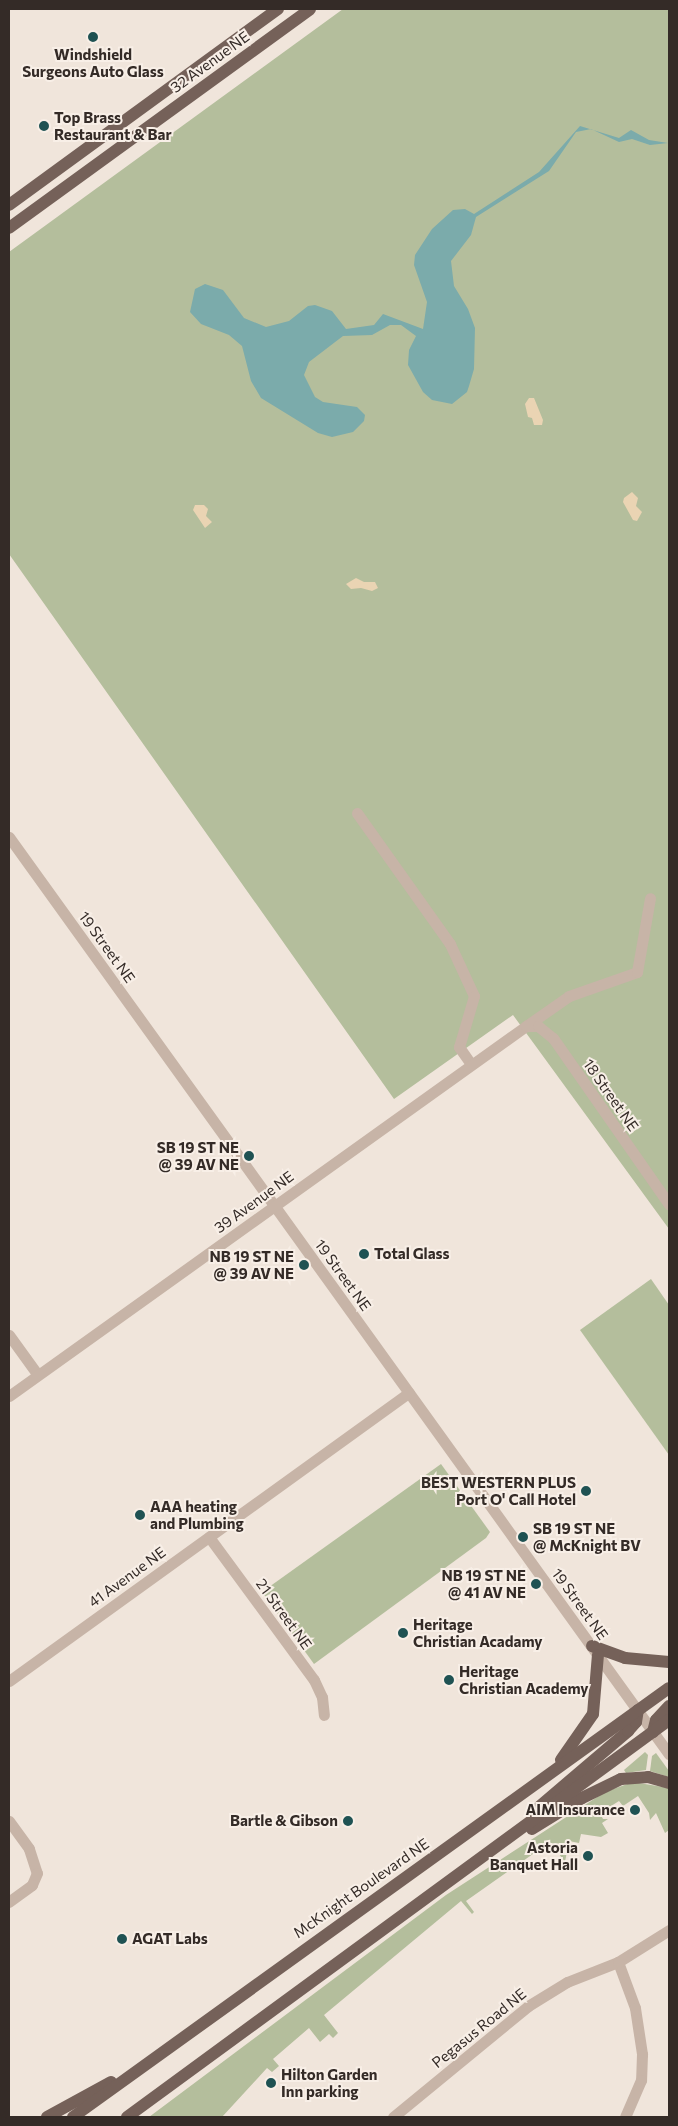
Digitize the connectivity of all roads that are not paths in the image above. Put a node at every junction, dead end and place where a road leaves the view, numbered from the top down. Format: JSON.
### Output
{"nodes":[{"id":1,"x":278,"y":9,"type":"edge"},
{"id":2,"x":310,"y":9,"type":"edge"},
{"id":3,"x":9,"y":205,"type":"edge"},
{"id":4,"x":9,"y":228,"type":"edge"},
{"id":5,"x":357,"y":813,"type":"dead end"},
{"id":6,"x":9,"y":837,"type":"edge"},
{"id":7,"x":650,"y":898,"type":"dead end"},
{"id":8,"x":521,"y":1029,"type":"junction"},
{"id":9,"x":471,"y":1064,"type":"junction"},
{"id":10,"x":669,"y":1204,"type":"edge"},
{"id":11,"x":274,"y":1205,"type":"junction"},
{"id":12,"x":9,"y":1335,"type":"edge"},
{"id":13,"x":38,"y":1375,"type":"junction"},
{"id":14,"x":409,"y":1392,"type":"junction"},
{"id":15,"x":9,"y":1396,"type":"edge"},
{"id":16,"x":209,"y":1537,"type":"junction"},
{"id":17,"x":595,"y":1650,"type":"junction"},
{"id":18,"x":669,"y":1662,"type":"edge"},
{"id":19,"x":9,"y":1681,"type":"edge"},
{"id":20,"x":669,"y":1688,"type":"edge"},
{"id":21,"x":669,"y":1706,"type":"edge"},
{"id":22,"x":638,"y":1710,"type":"junction"},
{"id":23,"x":324,"y":1715,"type":"dead end"},
{"id":24,"x":669,"y":1720,"type":"edge"},
{"id":25,"x":653,"y":1732,"type":"junction"},
{"id":26,"x":669,"y":1754,"type":"edge"},
{"id":27,"x":550,"y":1773,"type":"junction"},
{"id":28,"x":669,"y":1783,"type":"edge"},
{"id":29,"x":9,"y":1821,"type":"edge"},
{"id":30,"x":519,"y":1829,"type":"junction"},
{"id":31,"x":486,"y":1854,"type":"junction"},
{"id":32,"x":9,"y":1902,"type":"edge"},
{"id":33,"x":669,"y":1930,"type":"edge"},
{"id":34,"x":618,"y":1962,"type":"junction"},
{"id":35,"x":134,"y":2071,"type":"junction"},
{"id":36,"x":142,"y":2107,"type":"junction"},
{"id":37,"x":74,"y":2116,"type":"edge"},
{"id":38,"x":47,"y":2117,"type":"edge"},
{"id":39,"x":127,"y":2117,"type":"edge"},
{"id":40,"x":131,"y":2117,"type":"edge"},
{"id":41,"x":393,"y":2117,"type":"edge"},
{"id":42,"x":625,"y":2117,"type":"edge"}],
"edges":[{"from":1,"to":3,"type":"main road","name":"32 Avenue NE"},
{"from":2,"to":4,"type":"main road","name":"32 Avenue NE"},
{"from":5,"to":9,"type":"street"},
{"from":6,"to":11,"type":"street","name":"19 Street NE"},
{"from":7,"to":8,"type":"street","name":"39 Avenue NE"},
{"from":8,"to":9,"type":"street","name":"39 Avenue NE"},
{"from":8,"to":10,"type":"street","name":"18 Street NE"},
{"from":9,"to":11,"type":"street","name":"39 Avenue NE"},
{"from":11,"to":13,"type":"street","name":"39 Avenue NE"},
{"from":11,"to":14,"type":"street","name":"19 Street NE"},
{"from":12,"to":13,"type":"street"},
{"from":13,"to":15,"type":"street","name":"39 Avenue NE"},
{"from":14,"to":16,"type":"street","name":"41 Avenue NE"},
{"from":14,"to":17,"type":"street","name":"19 Street NE"},
{"from":16,"to":19,"type":"street","name":"41 Avenue NE"},
{"from":16,"to":23,"type":"street","name":"21 Street NE"},
{"from":17,"to":18,"type":"main road"},
{"from":17,"to":22,"type":"street","name":"19 Street NE"},
{"from":17,"to":27,"type":"main road"},
{"from":20,"to":22,"type":"main road","name":"McKnight Boulevard NE"},
{"from":21,"to":25,"type":"main road"},
{"from":22,"to":25,"type":"street","name":"19 Street NE"},
{"from":22,"to":27,"type":"main road","name":"McKnight Boulevard NE"},
{"from":22,"to":30,"type":"main road"},
{"from":24,"to":25,"type":"main road"},
{"from":25,"to":26,"type":"street","name":"19 Street NE"},
{"from":25,"to":30,"type":"main road"},
{"from":27,"to":35,"type":"main road","name":"McKnight Boulevard NE"},
{"from":28,"to":31,"type":"main road"},
{"from":29,"to":32,"type":"street"},
{"from":30,"to":31,"type":"main road"},
{"from":31,"to":36,"type":"main road"},
{"from":33,"to":34,"type":"street","name":"Pegasus Road NE"},
{"from":34,"to":41,"type":"street","name":"Pegasus Road NE"},
{"from":34,"to":42,"type":"street"},
{"from":35,"to":37,"type":"main road","name":"McKnight Boulevard NE"},
{"from":35,"to":38,"type":"main road"},
{"from":36,"to":39,"type":"main road"},
{"from":36,"to":40,"type":"main road"}]}
